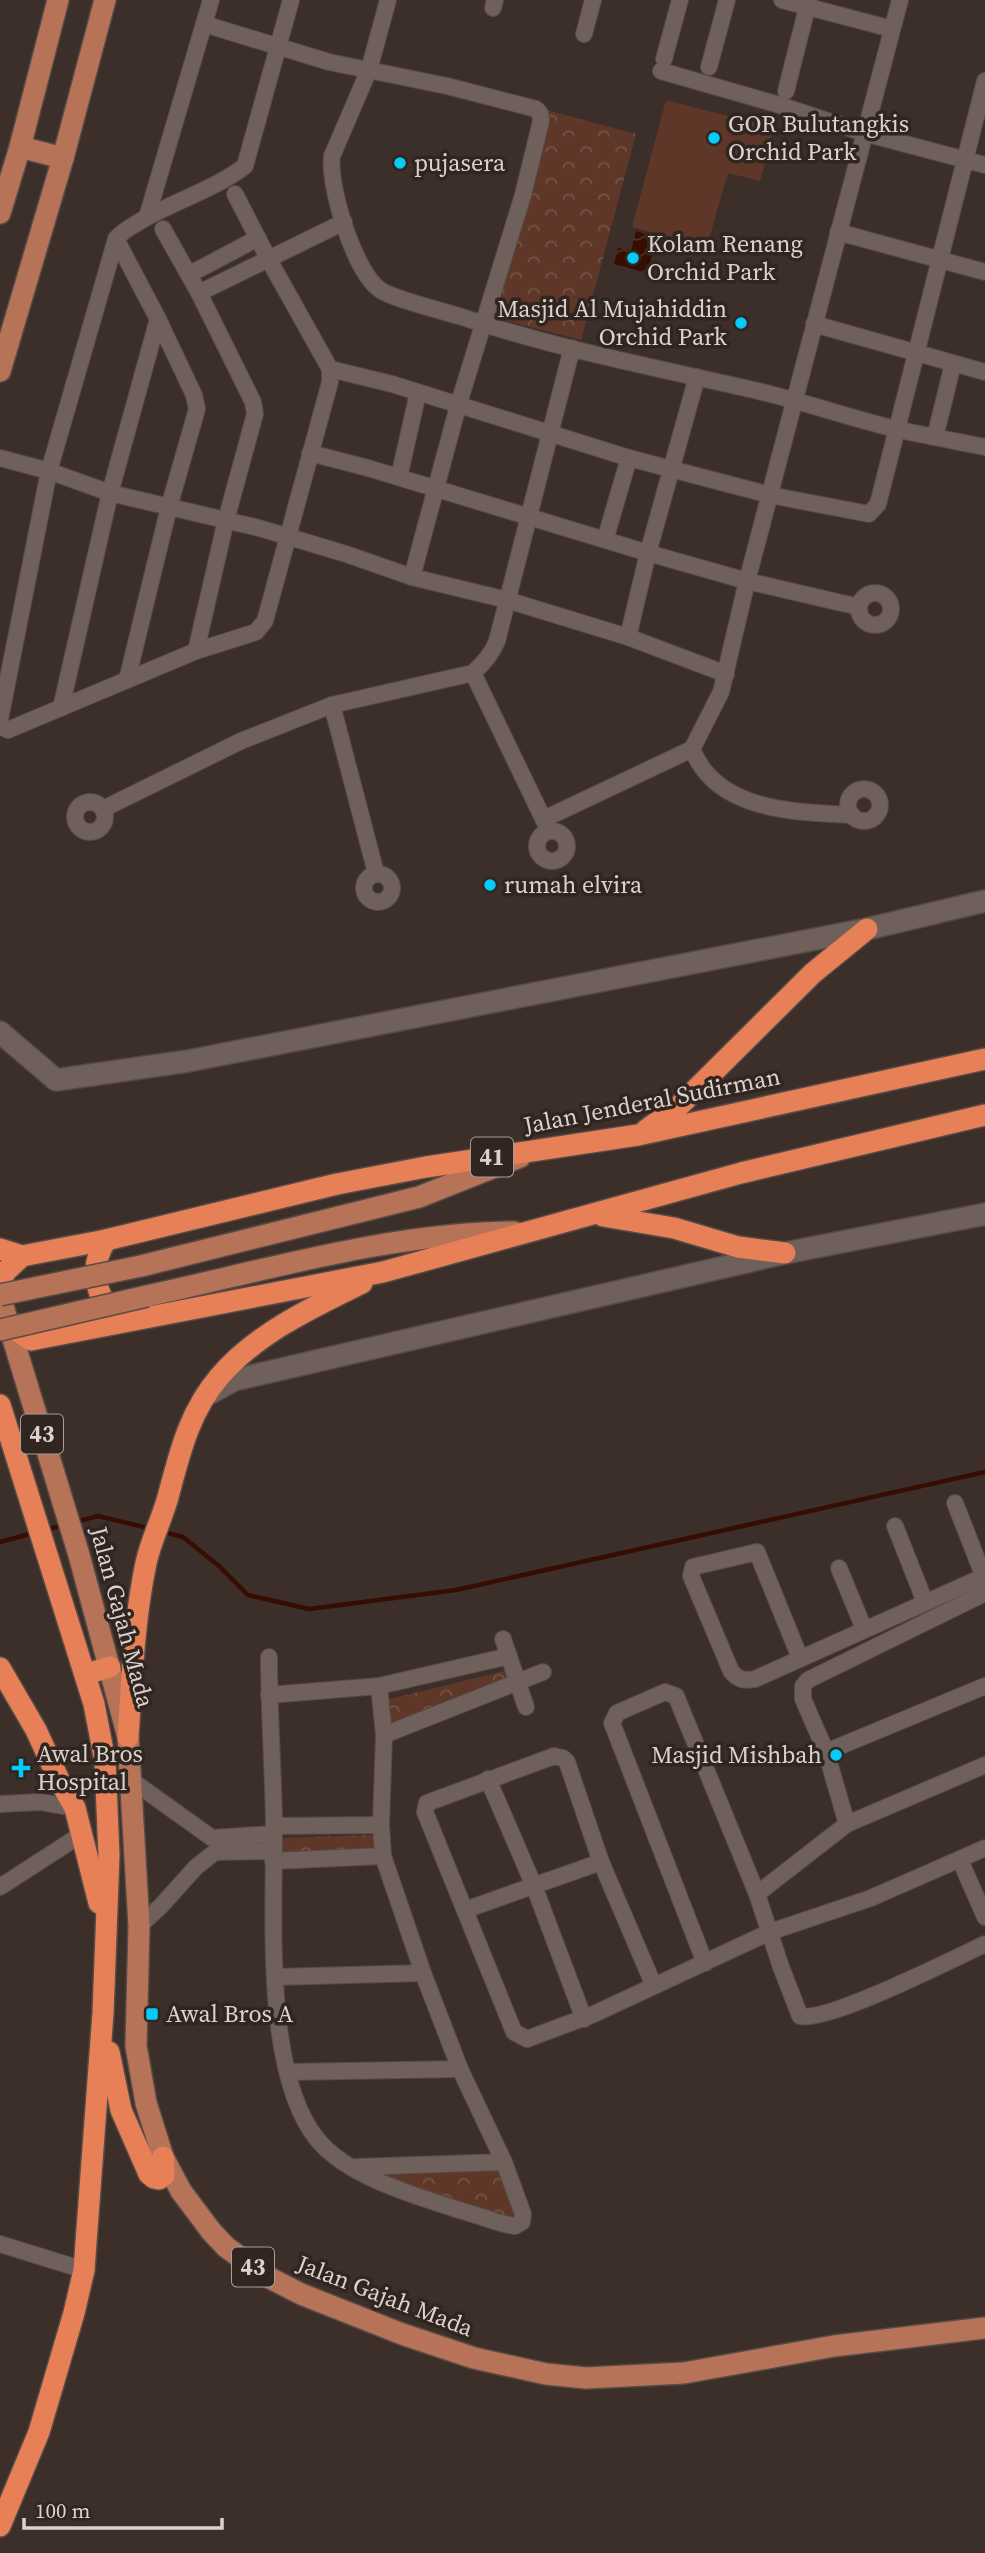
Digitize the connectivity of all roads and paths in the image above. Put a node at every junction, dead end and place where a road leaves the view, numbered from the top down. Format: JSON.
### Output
{"nodes":[{"id":1,"x":58,"y":0,"type":"edge"},
{"id":2,"x":105,"y":0,"type":"edge"},
{"id":3,"x":211,"y":0,"type":"edge"},
{"id":4,"x":291,"y":0,"type":"edge"},
{"id":5,"x":388,"y":0,"type":"edge"},
{"id":6,"x":593,"y":0,"type":"edge"},
{"id":7,"x":680,"y":0,"type":"edge"},
{"id":8,"x":727,"y":0,"type":"edge"},
{"id":9,"x":782,"y":0,"type":"edge"},
{"id":10,"x":900,"y":0,"type":"edge"},
{"id":11,"x":808,"y":3,"type":"edge"},
{"id":12,"x":204,"y":24,"type":"junction"},
{"id":13,"x":892,"y":29,"type":"junction"},
{"id":14,"x":584,"y":34,"type":"dead end"},
{"id":15,"x":278,"y":46,"type":"junction"},
{"id":16,"x":709,"y":67,"type":"dead end"},
{"id":17,"x":369,"y":69,"type":"junction"},
{"id":18,"x":985,"y":81,"type":"edge"},
{"id":19,"x":786,"y":91,"type":"dead end"},
{"id":20,"x":864,"y":134,"type":"junction"},
{"id":21,"x":20,"y":147,"type":"junction"},
{"id":22,"x":63,"y":158,"type":"junction"},
{"id":23,"x":965,"y":160,"type":"junction"},
{"id":24,"x":985,"y":165,"type":"edge"},
{"id":25,"x":235,"y":194,"type":"dead end"},
{"id":26,"x":0,"y":213,"type":"edge"},
{"id":27,"x":147,"y":217,"type":"junction"},
{"id":28,"x":345,"y":222,"type":"junction"},
{"id":29,"x":163,"y":229,"type":"dead end"},
{"id":30,"x":838,"y":232,"type":"junction"},
{"id":31,"x":258,"y":238,"type":"junction"},
{"id":32,"x":116,"y":239,"type":"junction"},
{"id":33,"x":269,"y":260,"type":"junction"},
{"id":34,"x":939,"y":260,"type":"junction"},
{"id":35,"x":216,"y":261,"type":"junction"},
{"id":36,"x":985,"y":272,"type":"edge"},
{"id":37,"x":190,"y":274,"type":"junction"},
{"id":38,"x":224,"y":281,"type":"junction"},
{"id":39,"x":200,"y":293,"type":"junction"},
{"id":40,"x":158,"y":319,"type":"junction"},
{"id":41,"x":484,"y":324,"type":"junction"},
{"id":42,"x":814,"y":324,"type":"junction"},
{"id":43,"x":572,"y":348,"type":"junction"},
{"id":44,"x":916,"y":354,"type":"junction"},
{"id":45,"x":953,"y":364,"type":"junction"},
{"id":46,"x":330,"y":369,"type":"junction"},
{"id":47,"x":0,"y":371,"type":"edge"},
{"id":48,"x":985,"y":372,"type":"edge"},
{"id":49,"x":697,"y":377,"type":"junction"},
{"id":50,"x":418,"y":393,"type":"junction"},
{"id":51,"x":794,"y":400,"type":"junction"},
{"id":52,"x":458,"y":406,"type":"junction"},
{"id":53,"x":897,"y":429,"type":"junction"},
{"id":54,"x":550,"y":435,"type":"junction"},
{"id":55,"x":935,"y":437,"type":"junction"},
{"id":56,"x":985,"y":447,"type":"edge"},
{"id":57,"x":310,"y":453,"type":"junction"},
{"id":58,"x":0,"y":458,"type":"edge"},
{"id":59,"x":629,"y":458,"type":"junction"},
{"id":60,"x":672,"y":469,"type":"junction"},
{"id":61,"x":49,"y":471,"type":"junction"},
{"id":62,"x":399,"y":477,"type":"junction"},
{"id":63,"x":437,"y":489,"type":"junction"},
{"id":64,"x":110,"y":493,"type":"junction"},
{"id":65,"x":770,"y":495,"type":"junction"},
{"id":66,"x":169,"y":507,"type":"junction"},
{"id":67,"x":530,"y":516,"type":"junction"},
{"id":68,"x":226,"y":520,"type":"junction"},
{"id":69,"x":287,"y":537,"type":"junction"},
{"id":70,"x":605,"y":540,"type":"junction"},
{"id":71,"x":648,"y":553,"type":"junction"},
{"id":72,"x":412,"y":577,"type":"junction"},
{"id":73,"x":747,"y":581,"type":"junction"},
{"id":74,"x":507,"y":600,"type":"junction"},
{"id":75,"x":859,"y":607,"type":"dead end"},
{"id":76,"x":628,"y":637,"type":"junction"},
{"id":77,"x":196,"y":651,"type":"junction"},
{"id":78,"x":473,"y":673,"type":"junction"},
{"id":79,"x":726,"y":674,"type":"junction"},
{"id":80,"x":127,"y":680,"type":"junction"},
{"id":81,"x":332,"y":705,"type":"junction"},
{"id":82,"x":61,"y":708,"type":"junction"},
{"id":83,"x":0,"y":719,"type":"edge"},
{"id":84,"x":0,"y":726,"type":"edge"},
{"id":85,"x":692,"y":749,"type":"junction"},
{"id":86,"x":103,"y":809,"type":"dead end"},
{"id":87,"x":852,"y":815,"type":"dead end"},
{"id":88,"x":376,"y":873,"type":"dead end"},
{"id":89,"x":985,"y":901,"type":"edge"},
{"id":90,"x":867,"y":929,"type":"junction"},
{"id":91,"x":0,"y":1032,"type":"edge"},
{"id":92,"x":985,"y":1059,"type":"edge"},
{"id":93,"x":985,"y":1115,"type":"edge"},
{"id":94,"x":638,"y":1135,"type":"junction"},
{"id":95,"x":534,"y":1150,"type":"junction"},
{"id":96,"x":985,"y":1214,"type":"edge"},
{"id":97,"x":593,"y":1215,"type":"junction"},
{"id":98,"x":530,"y":1232,"type":"junction"},
{"id":99,"x":106,"y":1240,"type":"junction"},
{"id":100,"x":0,"y":1250,"type":"edge"},
{"id":101,"x":785,"y":1253,"type":"junction"},
{"id":102,"x":22,"y":1256,"type":"junction"},
{"id":103,"x":383,"y":1272,"type":"junction"},
{"id":104,"x":0,"y":1281,"type":"edge"},
{"id":105,"x":0,"y":1296,"type":"edge"},
{"id":106,"x":128,"y":1320,"type":"junction"},
{"id":107,"x":2,"y":1326,"type":"edge"},
{"id":108,"x":205,"y":1396,"type":"junction"},
{"id":109,"x":0,"y":1405,"type":"edge"},
{"id":110,"x":4,"y":1426,"type":"edge"},
{"id":111,"x":955,"y":1503,"type":"dead end"},
{"id":112,"x":895,"y":1526,"type":"dead end"},
{"id":113,"x":839,"y":1568,"type":"dead end"},
{"id":114,"x":985,"y":1582,"type":"edge"},
{"id":115,"x":925,"y":1602,"type":"junction"},
{"id":116,"x":864,"y":1629,"type":"junction"},
{"id":117,"x":503,"y":1639,"type":"dead end"},
{"id":118,"x":509,"y":1656,"type":"junction"},
{"id":119,"x":269,"y":1657,"type":"dead end"},
{"id":120,"x":800,"y":1658,"type":"junction"},
{"id":121,"x":110,"y":1667,"type":"junction"},
{"id":122,"x":0,"y":1668,"type":"edge"},
{"id":123,"x":543,"y":1672,"type":"dead end"},
{"id":124,"x":86,"y":1674,"type":"junction"},
{"id":125,"x":516,"y":1683,"type":"junction"},
{"id":126,"x":379,"y":1686,"type":"junction"},
{"id":127,"x":985,"y":1686,"type":"edge"},
{"id":128,"x":269,"y":1695,"type":"junction"},
{"id":129,"x":526,"y":1707,"type":"dead end"},
{"id":130,"x":384,"y":1735,"type":"junction"},
{"id":131,"x":128,"y":1737,"type":"junction"},
{"id":132,"x":826,"y":1752,"type":"junction"},
{"id":133,"x":985,"y":1765,"type":"edge"},
{"id":134,"x":488,"y":1779,"type":"junction"},
{"id":135,"x":131,"y":1780,"type":"junction"},
{"id":136,"x":0,"y":1804,"type":"edge"},
{"id":137,"x":75,"y":1808,"type":"junction"},
{"id":138,"x":847,"y":1824,"type":"junction"},
{"id":139,"x":381,"y":1825,"type":"junction"},
{"id":140,"x":273,"y":1830,"type":"junction"},
{"id":141,"x":82,"y":1835,"type":"junction"},
{"id":142,"x":213,"y":1845,"type":"junction"},
{"id":143,"x":985,"y":1848,"type":"edge"},
{"id":144,"x":273,"y":1856,"type":"junction"},
{"id":145,"x":383,"y":1856,"type":"junction"},
{"id":146,"x":960,"y":1860,"type":"junction"},
{"id":147,"x":601,"y":1862,"type":"junction"},
{"id":148,"x":534,"y":1886,"type":"junction"},
{"id":149,"x":0,"y":1887,"type":"edge"},
{"id":150,"x":757,"y":1894,"type":"junction"},
{"id":151,"x":465,"y":1910,"type":"junction"},
{"id":152,"x":985,"y":1917,"type":"edge"},
{"id":153,"x":139,"y":1926,"type":"junction"},
{"id":154,"x":770,"y":1932,"type":"junction"},
{"id":155,"x":105,"y":1944,"type":"junction"},
{"id":156,"x":985,"y":1944,"type":"edge"},
{"id":157,"x":705,"y":1963,"type":"junction"},
{"id":158,"x":422,"y":1973,"type":"junction"},
{"id":159,"x":275,"y":1977,"type":"junction"},
{"id":160,"x":653,"y":1986,"type":"junction"},
{"id":161,"x":103,"y":2013,"type":"junction"},
{"id":162,"x":584,"y":2019,"type":"junction"},
{"id":163,"x":460,"y":2069,"type":"junction"},
{"id":164,"x":288,"y":2072,"type":"junction"},
{"id":165,"x":163,"y":2157,"type":"junction"},
{"id":166,"x":504,"y":2162,"type":"junction"},
{"id":167,"x":353,"y":2168,"type":"junction"},
{"id":168,"x":0,"y":2244,"type":"edge"},
{"id":169,"x":84,"y":2270,"type":"junction"},
{"id":170,"x":985,"y":2328,"type":"edge"},
{"id":171,"x":0,"y":2526,"type":"edge"}],
"edges":[{"from":1,"to":21,"type":"main road"},
{"from":2,"to":22,"type":"main road"},
{"from":3,"to":12,"type":"street"},
{"from":4,"to":15,"type":"street"},
{"from":5,"to":17,"type":"street"},
{"from":6,"to":14,"type":"street"},
{"from":7,"to":20,"type":"street"},
{"from":8,"to":16,"type":"street"},
{"from":9,"to":11,"type":"street"},
{"from":10,"to":13,"type":"street"},
{"from":11,"to":13,"type":"street"},
{"from":11,"to":19,"type":"street"},
{"from":12,"to":15,"type":"street"},
{"from":12,"to":27,"type":"street"},
{"from":13,"to":20,"type":"street"},
{"from":15,"to":17,"type":"street"},
{"from":15,"to":27,"type":"street"},
{"from":17,"to":28,"type":"street"},
{"from":17,"to":41,"type":"street"},
{"from":18,"to":23,"type":"street"},
{"from":20,"to":23,"type":"street"},
{"from":20,"to":30,"type":"street"},
{"from":21,"to":22,"type":"main road"},
{"from":21,"to":26,"type":"main road"},
{"from":22,"to":47,"type":"main road"},
{"from":23,"to":24,"type":"street"},
{"from":23,"to":34,"type":"street"},
{"from":25,"to":31,"type":"street"},
{"from":27,"to":32,"type":"street"},
{"from":28,"to":33,"type":"street"},
{"from":28,"to":41,"type":"street"},
{"from":29,"to":37,"type":"street"},
{"from":30,"to":34,"type":"street"},
{"from":30,"to":42,"type":"street"},
{"from":31,"to":33,"type":"street"},
{"from":31,"to":35,"type":"street"},
{"from":32,"to":40,"type":"street"},
{"from":32,"to":61,"type":"street"},
{"from":33,"to":38,"type":"street"},
{"from":33,"to":46,"type":"street"},
{"from":34,"to":36,"type":"street"},
{"from":34,"to":44,"type":"street"},
{"from":35,"to":37,"type":"street"},
{"from":35,"to":38,"type":"street"},
{"from":37,"to":39,"type":"street"},
{"from":38,"to":39,"type":"street"},
{"from":39,"to":68,"type":"street"},
{"from":40,"to":64,"type":"street"},
{"from":40,"to":66,"type":"street"},
{"from":41,"to":43,"type":"street"},
{"from":41,"to":52,"type":"street"},
{"from":42,"to":44,"type":"street"},
{"from":42,"to":51,"type":"street"},
{"from":43,"to":49,"type":"street"},
{"from":43,"to":54,"type":"street"},
{"from":44,"to":45,"type":"street"},
{"from":44,"to":53,"type":"street"},
{"from":45,"to":48,"type":"street"},
{"from":45,"to":55,"type":"street"},
{"from":46,"to":50,"type":"street"},
{"from":46,"to":57,"type":"street"},
{"from":49,"to":51,"type":"street"},
{"from":49,"to":60,"type":"street"},
{"from":50,"to":52,"type":"street"},
{"from":50,"to":62,"type":"street"},
{"from":51,"to":53,"type":"street"},
{"from":51,"to":65,"type":"street"},
{"from":52,"to":54,"type":"street"},
{"from":52,"to":63,"type":"street"},
{"from":53,"to":55,"type":"street"},
{"from":53,"to":65,"type":"street"},
{"from":54,"to":59,"type":"street"},
{"from":54,"to":67,"type":"street"},
{"from":55,"to":56,"type":"street"},
{"from":57,"to":62,"type":"street"},
{"from":57,"to":69,"type":"street"},
{"from":58,"to":61,"type":"street"},
{"from":59,"to":60,"type":"street"},
{"from":59,"to":70,"type":"street"},
{"from":60,"to":65,"type":"street"},
{"from":60,"to":71,"type":"street"},
{"from":61,"to":64,"type":"street"},
{"from":61,"to":83,"type":"street"},
{"from":62,"to":63,"type":"street"},
{"from":63,"to":67,"type":"street"},
{"from":63,"to":72,"type":"street"},
{"from":64,"to":66,"type":"street"},
{"from":64,"to":82,"type":"street"},
{"from":65,"to":73,"type":"street"},
{"from":66,"to":68,"type":"street"},
{"from":66,"to":80,"type":"street"},
{"from":67,"to":70,"type":"street"},
{"from":67,"to":74,"type":"street"},
{"from":68,"to":69,"type":"street"},
{"from":68,"to":77,"type":"street"},
{"from":69,"to":72,"type":"street"},
{"from":69,"to":77,"type":"street"},
{"from":70,"to":71,"type":"street"},
{"from":71,"to":73,"type":"street"},
{"from":71,"to":76,"type":"street"},
{"from":72,"to":74,"type":"street"},
{"from":73,"to":75,"type":"street"},
{"from":73,"to":79,"type":"street"},
{"from":74,"to":76,"type":"street"},
{"from":74,"to":78,"type":"street"},
{"from":76,"to":79,"type":"street"},
{"from":77,"to":80,"type":"street"},
{"from":78,"to":81,"type":"street"},
{"from":78,"to":85,"type":"street"},
{"from":79,"to":85,"type":"street"},
{"from":80,"to":82,"type":"street"},
{"from":81,"to":86,"type":"street"},
{"from":81,"to":88,"type":"street"},
{"from":82,"to":84,"type":"street"},
{"from":85,"to":87,"type":"street"},
{"from":89,"to":90,"type":"street"},
{"from":90,"to":91,"type":"street"},
{"from":90,"to":94,"type":"highway"},
{"from":92,"to":94,"type":"highway","name":"Jalan Jenderal Sudirman","number":"41"},
{"from":93,"to":97,"type":"highway"},
{"from":94,"to":95,"type":"highway","name":"Jalan Jenderal Sudirman","number":"41"},
{"from":95,"to":99,"type":"highway","name":"Jalan Jenderal Sudirman","number":"41"},
{"from":95,"to":105,"type":"main road","bridge":true},
{"from":96,"to":101,"type":"street"},
{"from":97,"to":98,"type":"highway"},
{"from":97,"to":101,"type":"highway"},
{"from":98,"to":103,"type":"highway"},
{"from":98,"to":107,"type":"main road","bridge":true},
{"from":99,"to":102,"type":"highway","name":"Jalan Jenderal Sudirman","number":"41"},
{"from":99,"to":106,"type":"highway"},
{"from":100,"to":102,"type":"highway","name":"Jalan Jenderal Sudirman","number":"41"},
{"from":101,"to":108,"type":"street"},
{"from":102,"to":104,"type":"highway"},
{"from":103,"to":106,"type":"highway"},
{"from":103,"to":108,"type":"highway"},
{"from":105,"to":107,"type":"main road","name":"Jalan Gajah Mada"},
{"from":106,"to":107,"type":"highway"},
{"from":107,"to":121,"type":"main road","name":"Jalan Gajah Mada","number":"43"},
{"from":108,"to":131,"type":"highway"},
{"from":109,"to":110,"type":"highway","name":"Jalan Gajah Mada","number":"43"},
{"from":110,"to":124,"type":"highway","name":"Jalan Gajah Mada","number":"43"},
{"from":111,"to":114,"type":"street"},
{"from":112,"to":115,"type":"street"},
{"from":113,"to":116,"type":"street"},
{"from":114,"to":115,"type":"street"},
{"from":114,"to":132,"type":"street"},
{"from":115,"to":116,"type":"street"},
{"from":116,"to":120,"type":"street"},
{"from":117,"to":118,"type":"street"},
{"from":118,"to":125,"type":"street"},
{"from":118,"to":126,"type":"street"},
{"from":119,"to":128,"type":"street"},
{"from":120,"to":120,"type":"street"},
{"from":121,"to":124,"type":"highway"},
{"from":121,"to":131,"type":"main road","name":"Jalan Gajah Mada","number":"43"},
{"from":122,"to":137,"type":"highway"},
{"from":123,"to":125,"type":"street"},
{"from":124,"to":155,"type":"highway","name":"Jalan Gajah Mada","number":"43"},
{"from":125,"to":129,"type":"street"},
{"from":125,"to":130,"type":"street"},
{"from":126,"to":128,"type":"street"},
{"from":126,"to":130,"type":"street"},
{"from":127,"to":132,"type":"street"},
{"from":128,"to":140,"type":"street"},
{"from":130,"to":139,"type":"street"},
{"from":131,"to":135,"type":"main road","name":"Jalan Gajah Mada","number":"43"},
{"from":132,"to":138,"type":"street"},
{"from":133,"to":138,"type":"street"},
{"from":134,"to":147,"type":"street"},
{"from":134,"to":148,"type":"street"},
{"from":134,"to":151,"type":"street"},
{"from":135,"to":142,"type":"street"},
{"from":135,"to":153,"type":"main road","name":"Jalan Gajah Mada","number":"43"},
{"from":136,"to":137,"type":"street"},
{"from":137,"to":141,"type":"highway"},
{"from":138,"to":150,"type":"street"},
{"from":139,"to":140,"type":"street"},
{"from":139,"to":145,"type":"street"},
{"from":140,"to":142,"type":"street"},
{"from":140,"to":144,"type":"street"},
{"from":141,"to":149,"type":"street"},
{"from":141,"to":155,"type":"highway"},
{"from":142,"to":144,"type":"street"},
{"from":142,"to":153,"type":"street"},
{"from":143,"to":146,"type":"street"},
{"from":144,"to":145,"type":"street"},
{"from":144,"to":159,"type":"street"},
{"from":145,"to":158,"type":"street"},
{"from":146,"to":152,"type":"street"},
{"from":146,"to":154,"type":"street"},
{"from":147,"to":148,"type":"street"},
{"from":147,"to":160,"type":"street"},
{"from":148,"to":151,"type":"street"},
{"from":148,"to":162,"type":"street"},
{"from":150,"to":154,"type":"street"},
{"from":150,"to":157,"type":"street"},
{"from":151,"to":162,"type":"street"},
{"from":153,"to":165,"type":"main road","name":"Jalan Gajah Mada","number":"43"},
{"from":154,"to":156,"type":"street"},
{"from":154,"to":157,"type":"street"},
{"from":155,"to":161,"type":"highway","name":"Jalan Gajah Mada","number":"43"},
{"from":157,"to":160,"type":"street"},
{"from":158,"to":159,"type":"street"},
{"from":158,"to":163,"type":"street"},
{"from":159,"to":164,"type":"street"},
{"from":160,"to":162,"type":"street"},
{"from":161,"to":165,"type":"highway"},
{"from":161,"to":169,"type":"highway","name":"Jalan Gajah Mada","number":"43"},
{"from":163,"to":164,"type":"street"},
{"from":163,"to":166,"type":"street"},
{"from":164,"to":167,"type":"street"},
{"from":165,"to":170,"type":"main road","name":"Jalan Gajah Mada","number":"43"},
{"from":166,"to":167,"type":"street"},
{"from":166,"to":167,"type":"street"},
{"from":168,"to":169,"type":"street"},
{"from":169,"to":171,"type":"highway","name":"Jalan Gajah Mada","number":"43"}]}
